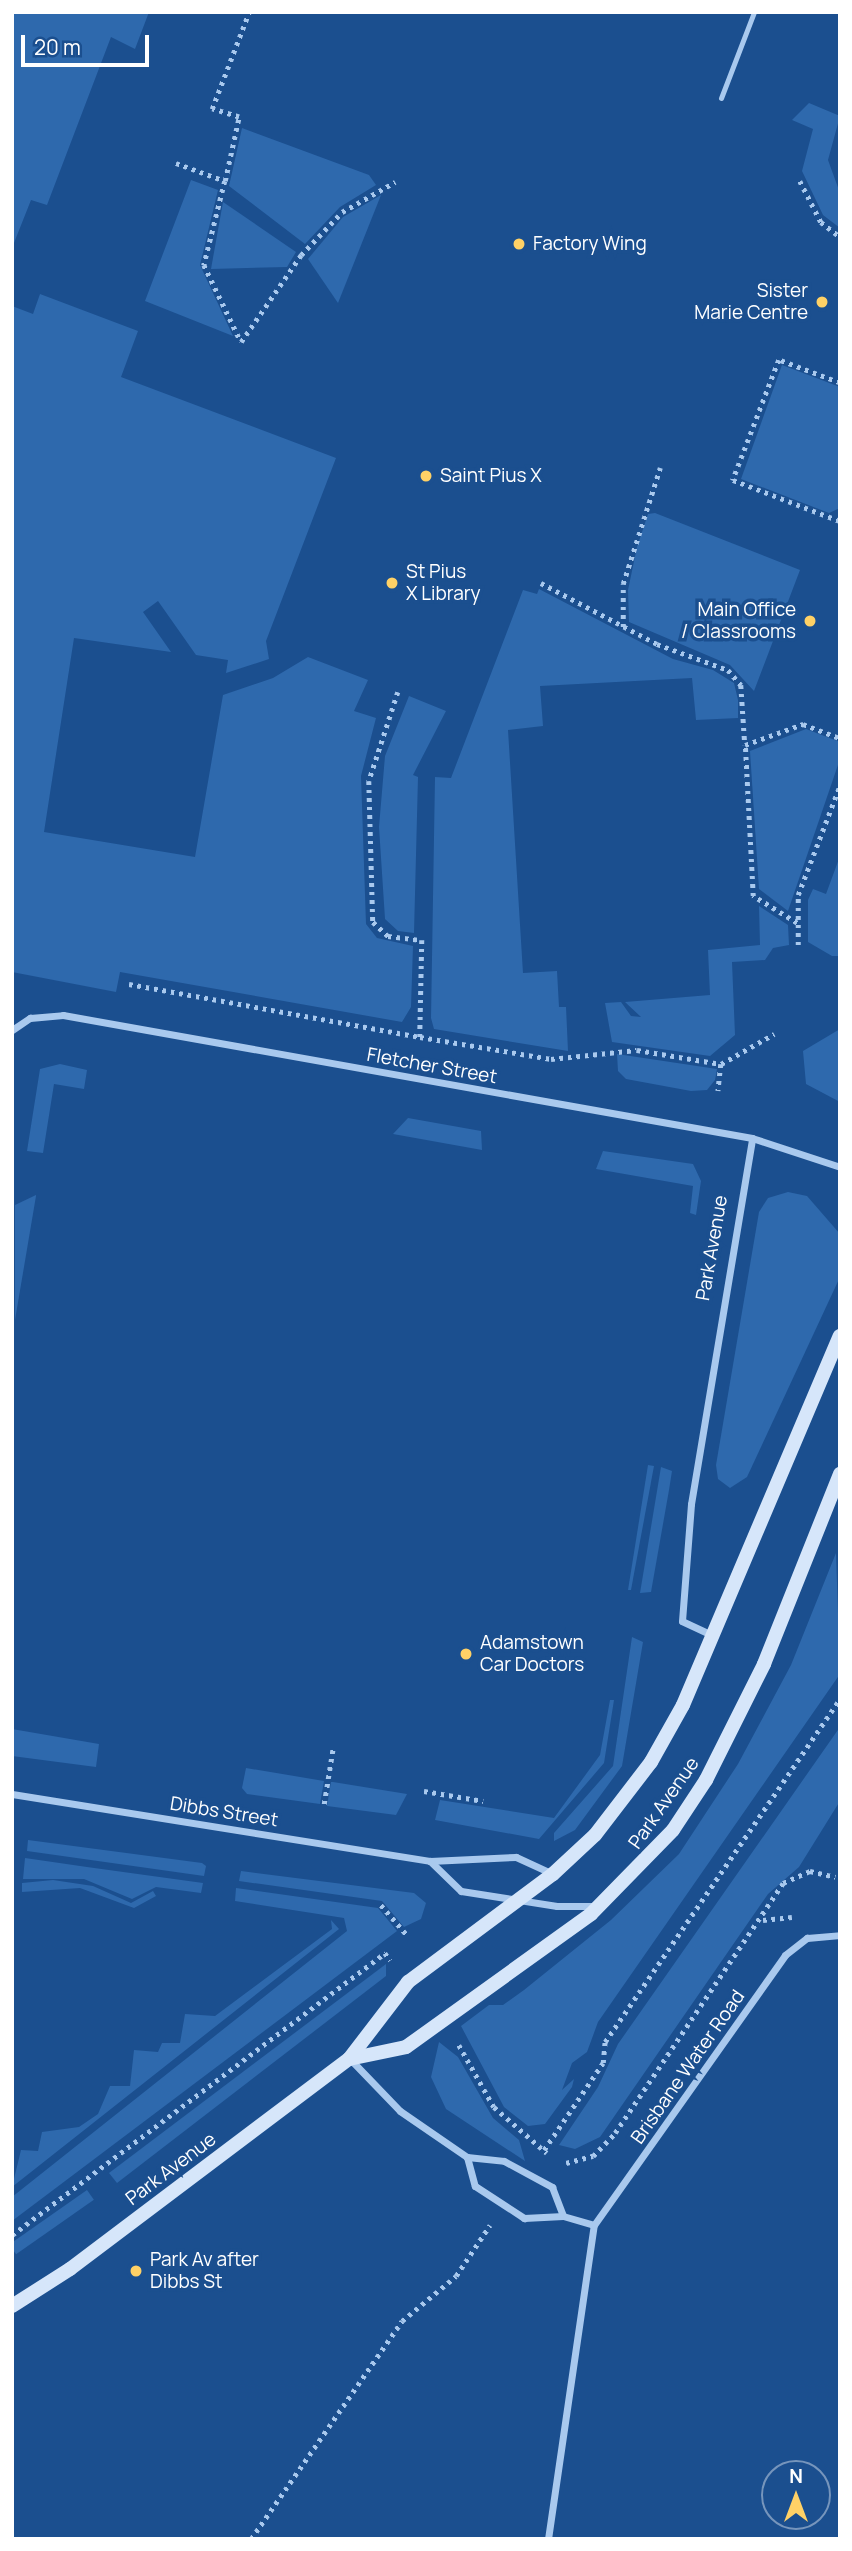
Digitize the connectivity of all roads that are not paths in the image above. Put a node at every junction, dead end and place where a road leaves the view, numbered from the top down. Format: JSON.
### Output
{"nodes":[{"id":1,"x":754,"y":12,"type":"edge"},
{"id":2,"x":722,"y":98,"type":"dead end"},
{"id":3,"x":15,"y":1027,"type":"edge"},
{"id":4,"x":752,"y":1138,"type":"junction"},
{"id":5,"x":840,"y":1167,"type":"edge"},
{"id":6,"x":840,"y":1336,"type":"edge"},
{"id":7,"x":840,"y":1474,"type":"edge"},
{"id":8,"x":714,"y":1637,"type":"junction"},
{"id":9,"x":12,"y":1794,"type":"edge"},
{"id":10,"x":430,"y":1861,"type":"junction"},
{"id":11,"x":553,"y":1874,"type":"junction"},
{"id":12,"x":515,"y":1901,"type":"junction"},
{"id":13,"x":600,"y":1906,"type":"junction"},
{"id":14,"x":840,"y":1935,"type":"edge"},
{"id":15,"x":349,"y":2059,"type":"junction"},
{"id":16,"x":467,"y":2157,"type":"junction"},
{"id":17,"x":563,"y":2216,"type":"junction"},
{"id":18,"x":594,"y":2225,"type":"junction"},
{"id":19,"x":12,"y":2306,"type":"edge"},
{"id":20,"x":548,"y":2539,"type":"edge"}],
"edges":[{"from":1,"to":2,"type":"lane"},
{"from":3,"to":4,"type":"street","name":"Fletcher Street"},
{"from":4,"to":5,"type":"street","name":"Fletcher Street"},
{"from":4,"to":8,"type":"street","name":"Park Avenue"},
{"from":6,"to":8,"type":"main road","name":"Park Avenue"},
{"from":7,"to":13,"type":"main road","name":"Park Avenue"},
{"from":8,"to":11,"type":"main road","name":"Park Avenue"},
{"from":9,"to":10,"type":"street","name":"Dibbs Street"},
{"from":10,"to":11,"type":"street","name":"Dibbs Street"},
{"from":10,"to":12,"type":"street"},
{"from":11,"to":12,"type":"main road","name":"Park Avenue"},
{"from":12,"to":13,"type":"street"},
{"from":12,"to":15,"type":"main road","name":"Park Avenue"},
{"from":13,"to":15,"type":"main road","name":"Park Avenue"},
{"from":14,"to":18,"type":"street","name":"Brisbane Water Road"},
{"from":15,"to":16,"type":"street"},
{"from":15,"to":19,"type":"main road","name":"Park Avenue"},
{"from":16,"to":17,"type":"street"},
{"from":16,"to":17,"type":"street"},
{"from":17,"to":18,"type":"street"},
{"from":18,"to":20,"type":"street","name":"Brisbane Water Road"}]}
